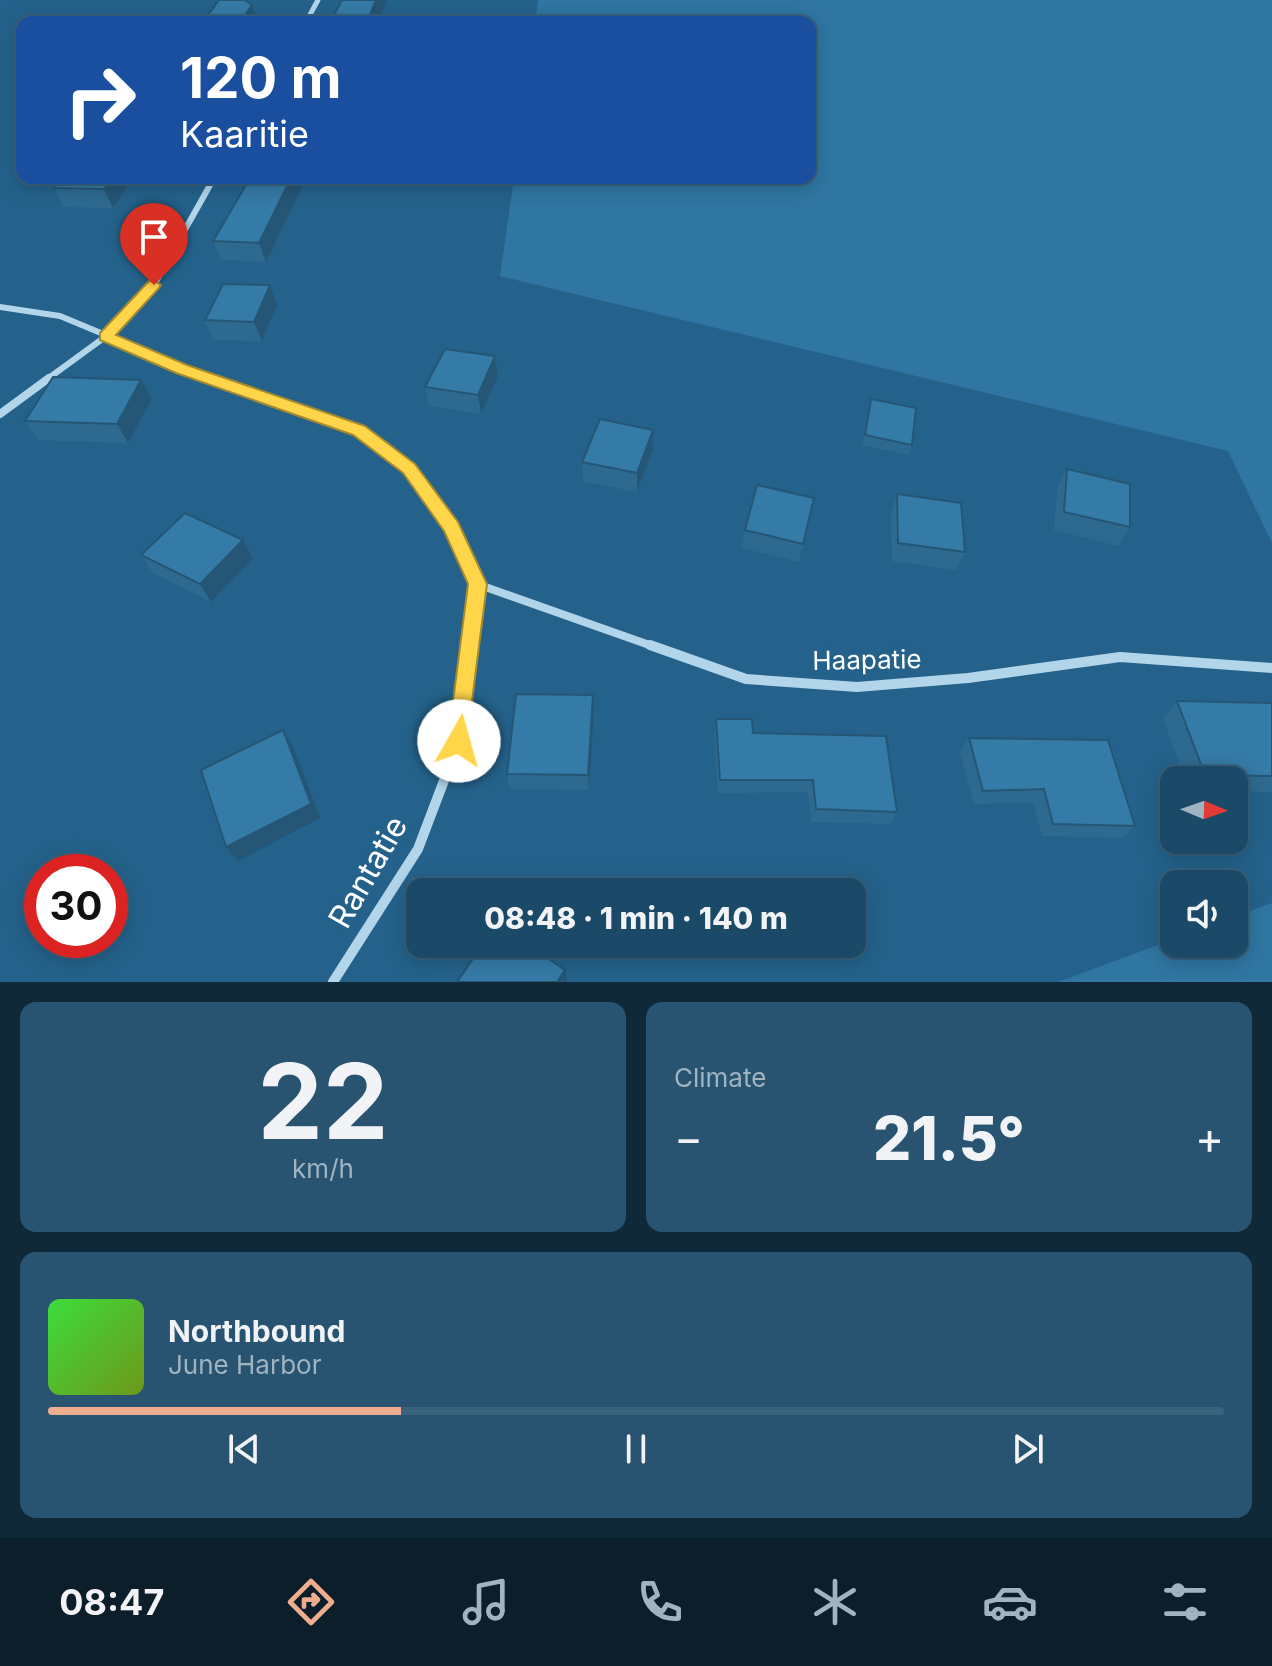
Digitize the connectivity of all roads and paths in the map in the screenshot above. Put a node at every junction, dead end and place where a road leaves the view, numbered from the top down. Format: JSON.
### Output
{"nodes":[{"id":1,"x":211,"y":184,"type":"edge"},
{"id":2,"x":0,"y":307,"type":"edge"},
{"id":3,"x":105,"y":337,"type":"junction"},
{"id":4,"x":0,"y":414,"type":"edge"},
{"id":5,"x":477,"y":584,"type":"junction"},
{"id":6,"x":1272,"y":668,"type":"edge"},
{"id":7,"x":333,"y":982,"type":"edge"}],
"edges":[{"from":1,"to":3,"type":"street"},
{"from":2,"to":3,"type":"street"},
{"from":3,"to":4,"type":"street"},
{"from":3,"to":5,"type":"street"},
{"from":5,"to":6,"type":"street","name":"Haapatie"},
{"from":5,"to":7,"type":"street","name":"Rantatie"}]}
